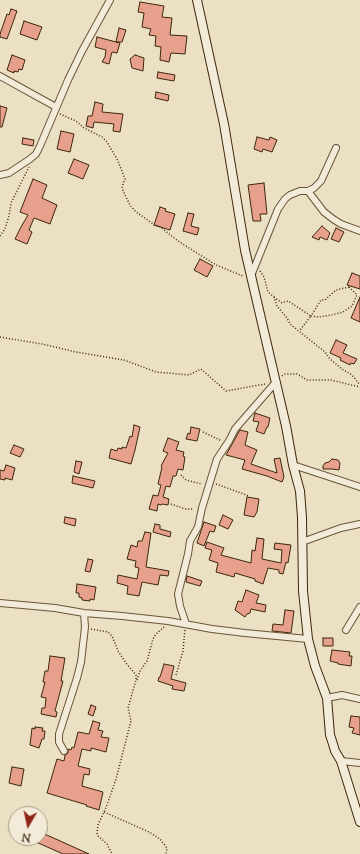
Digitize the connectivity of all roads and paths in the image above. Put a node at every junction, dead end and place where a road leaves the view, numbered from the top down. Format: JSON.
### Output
{"nodes":[{"id":1,"x":110,"y":0,"type":"edge"},
{"id":2,"x":197,"y":0,"type":"edge"},
{"id":3,"x":0,"y":76,"type":"edge"},
{"id":4,"x":56,"y":109,"type":"junction"},
{"id":5,"x":336,"y":148,"type":"dead end"},
{"id":6,"x":30,"y":159,"type":"junction"},
{"id":7,"x":0,"y":175,"type":"edge"},
{"id":8,"x":308,"y":191,"type":"junction"},
{"id":9,"x":360,"y":230,"type":"edge"},
{"id":10,"x":0,"y":236,"type":"edge"},
{"id":11,"x":256,"y":264,"type":"junction"},
{"id":12,"x":252,"y":278,"type":"junction"},
{"id":13,"x":274,"y":297,"type":"junction"},
{"id":14,"x":311,"y":316,"type":"junction"},
{"id":15,"x":300,"y":330,"type":"dead end"},
{"id":16,"x":0,"y":337,"type":"edge"},
{"id":17,"x":276,"y":382,"type":"junction"},
{"id":18,"x":360,"y":386,"type":"edge"},
{"id":19,"x":203,"y":432,"type":"dead end"},
{"id":20,"x":226,"y":444,"type":"junction"},
{"id":21,"x":293,"y":465,"type":"junction"},
{"id":22,"x":181,"y":475,"type":"dead end"},
{"id":23,"x":210,"y":482,"type":"junction"},
{"id":24,"x":360,"y":488,"type":"edge"},
{"id":25,"x":208,"y":489,"type":"junction"},
{"id":26,"x":249,"y":496,"type":"dead end"},
{"id":27,"x":171,"y":504,"type":"dead end"},
{"id":28,"x":202,"y":508,"type":"junction"},
{"id":29,"x":360,"y":525,"type":"edge"},
{"id":30,"x":302,"y":542,"type":"junction"},
{"id":31,"x":0,"y":603,"type":"edge"},
{"id":32,"x":360,"y":608,"type":"edge"},
{"id":33,"x":84,"y":613,"type":"junction"},
{"id":34,"x":168,"y":621,"type":"junction"},
{"id":35,"x":186,"y":624,"type":"junction"},
{"id":36,"x":85,"y":627,"type":"junction"},
{"id":37,"x":346,"y":630,"type":"dead end"},
{"id":38,"x":308,"y":640,"type":"junction"},
{"id":39,"x":176,"y":675,"type":"dead end"},
{"id":40,"x":136,"y":680,"type":"junction"},
{"id":41,"x":327,"y":698,"type":"junction"},
{"id":42,"x":360,"y":699,"type":"edge"},
{"id":43,"x":64,"y":752,"type":"dead end"},
{"id":44,"x":341,"y":761,"type":"junction"},
{"id":45,"x":360,"y":763,"type":"edge"},
{"id":46,"x":104,"y":812,"type":"junction"},
{"id":47,"x":360,"y":822,"type":"edge"},
{"id":48,"x":112,"y":854,"type":"edge"},
{"id":49,"x":166,"y":854,"type":"edge"}],
"edges":[{"from":1,"to":4,"type":"street"},
{"from":2,"to":12,"type":"street"},
{"from":3,"to":4,"type":"street"},
{"from":4,"to":6,"type":"street"},
{"from":4,"to":12,"type":"path"},
{"from":5,"to":8,"type":"street"},
{"from":6,"to":7,"type":"street"},
{"from":6,"to":10,"type":"path"},
{"from":8,"to":9,"type":"street"},
{"from":8,"to":11,"type":"street"},
{"from":11,"to":12,"type":"street"},
{"from":11,"to":13,"type":"path"},
{"from":12,"to":17,"type":"street"},
{"from":13,"to":14,"type":"path"},
{"from":13,"to":18,"type":"path"},
{"from":14,"to":14,"type":"path"},
{"from":14,"to":15,"type":"path"},
{"from":16,"to":17,"type":"path"},
{"from":17,"to":18,"type":"path"},
{"from":17,"to":20,"type":"street"},
{"from":17,"to":21,"type":"street"},
{"from":19,"to":20,"type":"path"},
{"from":20,"to":23,"type":"street"},
{"from":21,"to":24,"type":"street"},
{"from":21,"to":30,"type":"street"},
{"from":22,"to":25,"type":"path"},
{"from":23,"to":25,"type":"street"},
{"from":23,"to":26,"type":"path"},
{"from":25,"to":28,"type":"street"},
{"from":27,"to":28,"type":"path"},
{"from":28,"to":35,"type":"street"},
{"from":29,"to":30,"type":"street"},
{"from":30,"to":38,"type":"street"},
{"from":31,"to":33,"type":"street"},
{"from":32,"to":37,"type":"street"},
{"from":33,"to":34,"type":"street"},
{"from":33,"to":36,"type":"street"},
{"from":34,"to":35,"type":"street"},
{"from":34,"to":40,"type":"path"},
{"from":35,"to":38,"type":"street"},
{"from":35,"to":39,"type":"path"},
{"from":36,"to":40,"type":"path"},
{"from":36,"to":43,"type":"street"},
{"from":38,"to":41,"type":"street"},
{"from":40,"to":46,"type":"path"},
{"from":41,"to":42,"type":"street"},
{"from":41,"to":44,"type":"street"},
{"from":44,"to":45,"type":"street"},
{"from":44,"to":47,"type":"street"},
{"from":46,"to":48,"type":"path"},
{"from":46,"to":49,"type":"path"}]}
